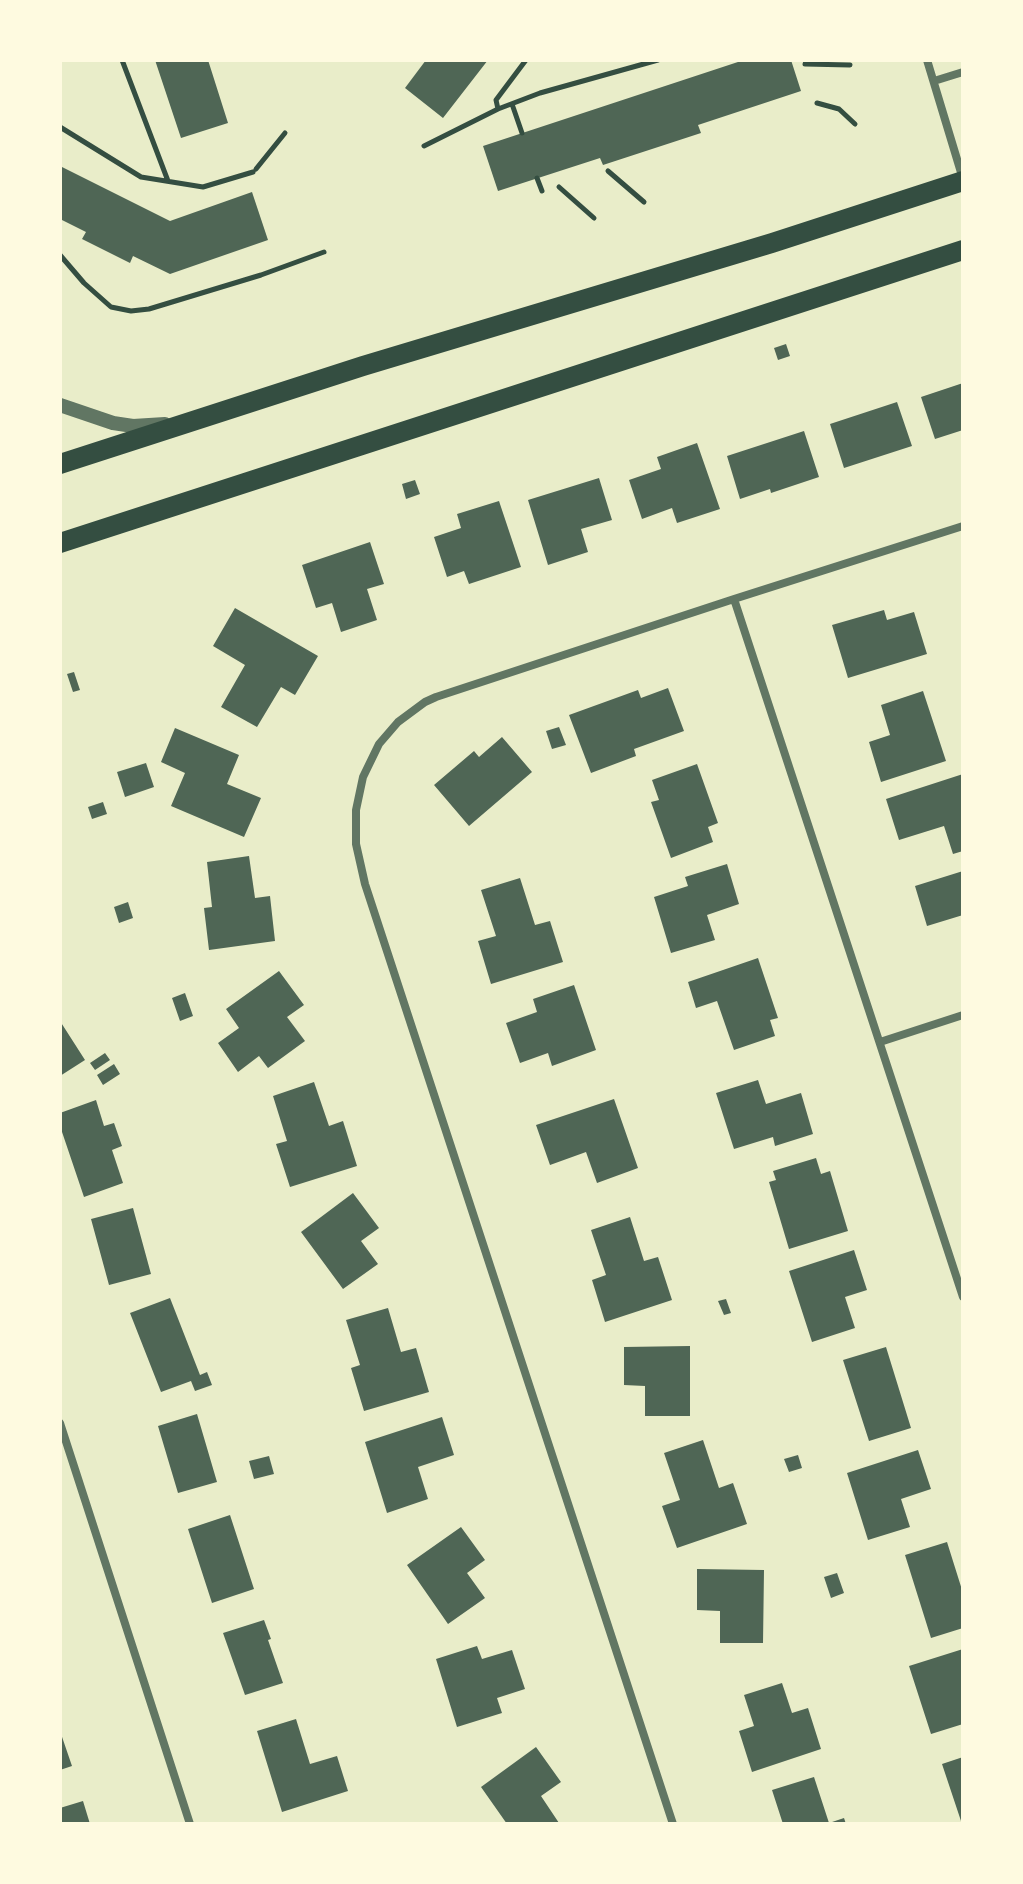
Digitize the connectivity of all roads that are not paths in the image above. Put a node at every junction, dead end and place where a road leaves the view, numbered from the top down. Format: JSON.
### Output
{"nodes":[{"id":1,"x":927,"y":60,"type":"edge"},
{"id":2,"x":963,"y":72,"type":"edge"},
{"id":3,"x":934,"y":81,"type":"junction"},
{"id":4,"x":963,"y":180,"type":"edge"},
{"id":5,"x":963,"y":250,"type":"edge"},
{"id":6,"x":60,"y":405,"type":"edge"},
{"id":7,"x":208,"y":415,"type":"junction"},
{"id":8,"x":60,"y":464,"type":"edge"},
{"id":9,"x":963,"y":526,"type":"edge"},
{"id":10,"x":60,"y":543,"type":"edge"},
{"id":11,"x":734,"y":599,"type":"junction"},
{"id":12,"x":963,"y":1015,"type":"edge"},
{"id":13,"x":880,"y":1042,"type":"junction"},
{"id":14,"x":963,"y":1297,"type":"edge"},
{"id":15,"x":60,"y":1423,"type":"edge"},
{"id":16,"x":190,"y":1824,"type":"edge"},
{"id":17,"x":673,"y":1824,"type":"edge"}],
"edges":[{"from":1,"to":3,"type":"street"},
{"from":2,"to":3,"type":"street"},
{"from":3,"to":4,"type":"street"},
{"from":4,"to":7,"type":"main road"},
{"from":5,"to":10,"type":"main road"},
{"from":6,"to":7,"type":"street"},
{"from":7,"to":8,"type":"main road"},
{"from":9,"to":11,"type":"street"},
{"from":11,"to":13,"type":"street"},
{"from":11,"to":17,"type":"street"},
{"from":12,"to":13,"type":"street"},
{"from":13,"to":14,"type":"street"},
{"from":15,"to":16,"type":"street"}]}
